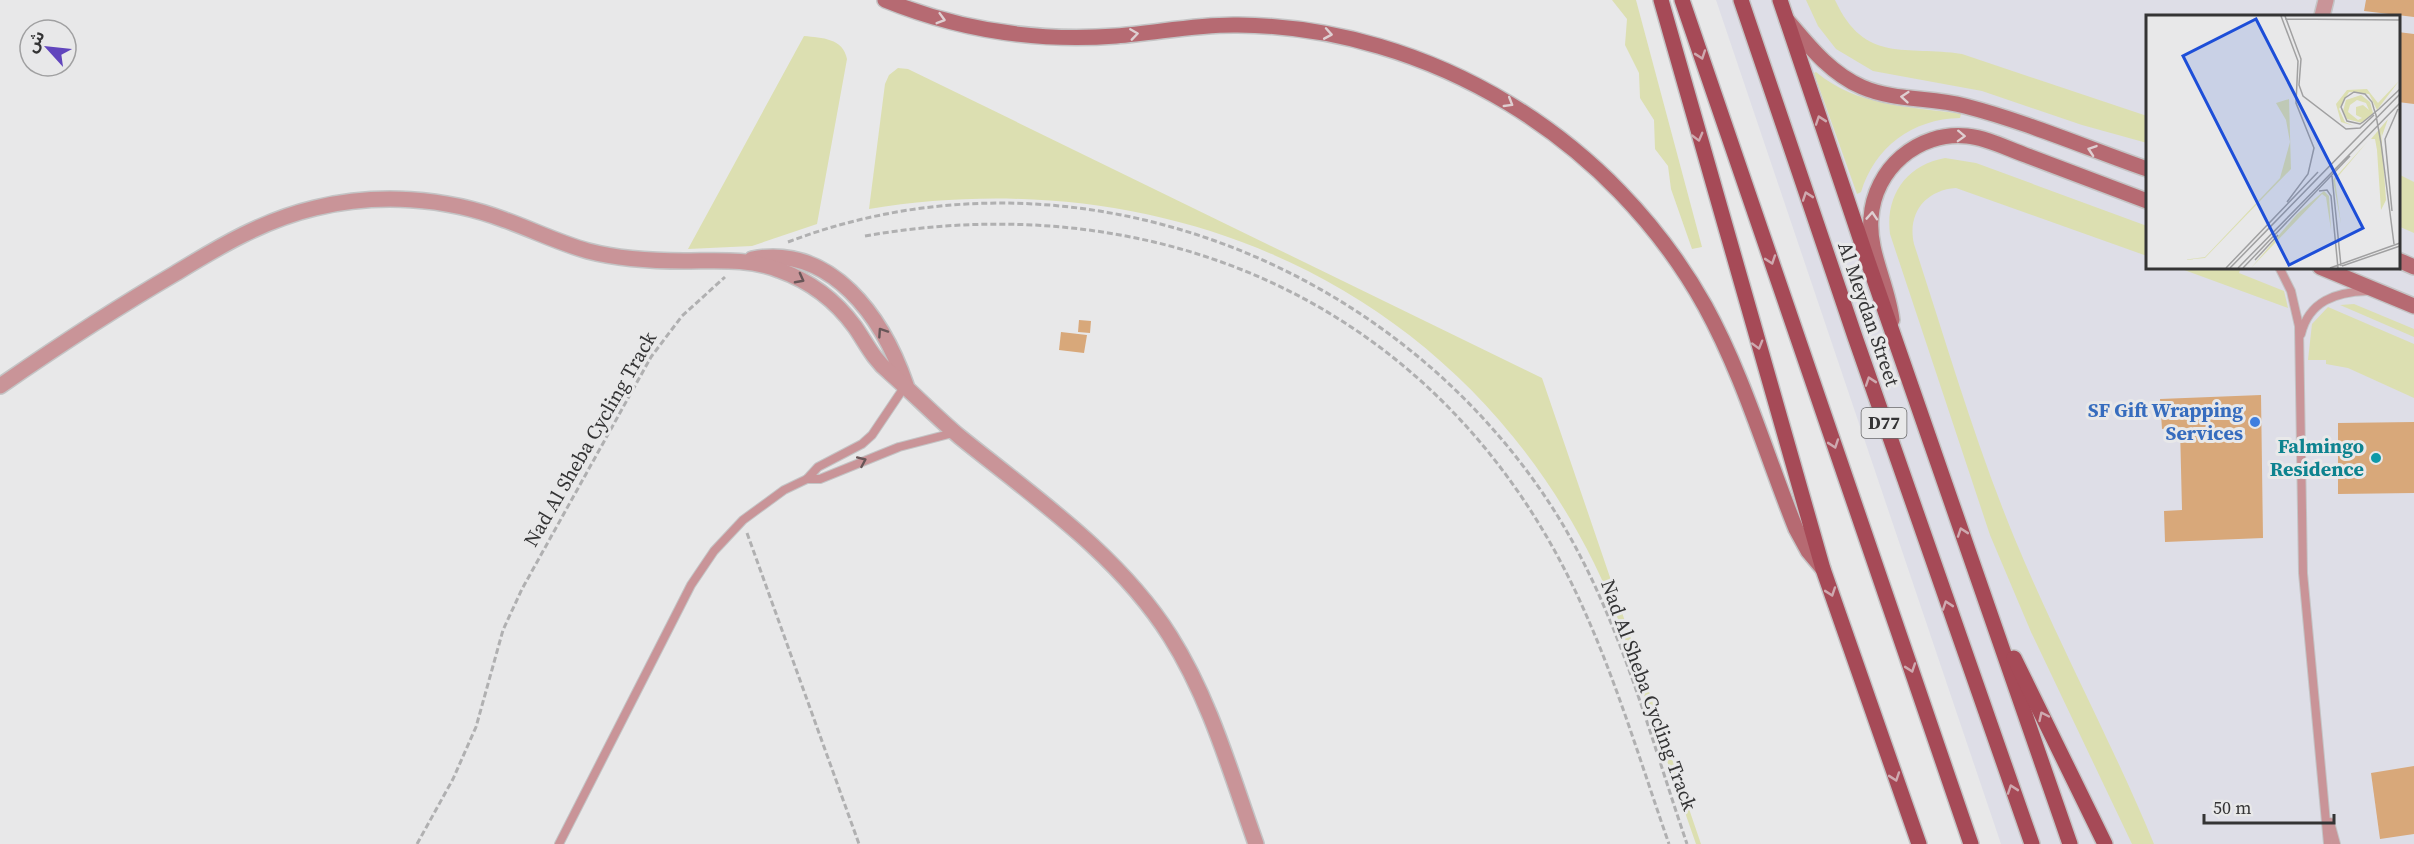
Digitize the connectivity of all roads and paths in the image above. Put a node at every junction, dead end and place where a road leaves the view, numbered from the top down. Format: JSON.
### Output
{"nodes":[{"id":1,"x":885,"y":0,"type":"edge"},
{"id":2,"x":1660,"y":0,"type":"edge"},
{"id":3,"x":1682,"y":0,"type":"edge"},
{"id":4,"x":1742,"y":0,"type":"edge"},
{"id":5,"x":1780,"y":0,"type":"edge"},
{"id":6,"x":2319,"y":0,"type":"edge"},
{"id":7,"x":2326,"y":0,"type":"edge"},
{"id":8,"x":2320,"y":15,"type":"edge"},
{"id":9,"x":2320,"y":15,"type":"edge"},
{"id":10,"x":1786,"y":20,"type":"junction"},
{"id":11,"x":2146,"y":169,"type":"edge"},
{"id":12,"x":2146,"y":201,"type":"edge"},
{"id":13,"x":865,"y":236,"type":"dead end"},
{"id":14,"x":778,"y":246,"type":"dead end"},
{"id":15,"x":745,"y":261,"type":"junction"},
{"id":16,"x":2399,"y":261,"type":"edge"},
{"id":17,"x":2414,"y":267,"type":"edge"},
{"id":18,"x":2279,"y":268,"type":"edge"},
{"id":19,"x":2322,"y":268,"type":"edge"},
{"id":20,"x":2380,"y":291,"type":"junction"},
{"id":21,"x":2414,"y":306,"type":"edge"},
{"id":22,"x":1893,"y":334,"type":"junction"},
{"id":23,"x":2300,"y":339,"type":"junction"},
{"id":24,"x":906,"y":385,"type":"junction"},
{"id":25,"x":0,"y":386,"type":"edge"},
{"id":26,"x":955,"y":432,"type":"junction"},
{"id":27,"x":807,"y":479,"type":"junction"},
{"id":28,"x":743,"y":520,"type":"junction"},
{"id":29,"x":1823,"y":569,"type":"junction"},
{"id":30,"x":1995,"y":627,"type":"junction"},
{"id":31,"x":2326,"y":807,"type":"junction"},
{"id":32,"x":417,"y":844,"type":"edge"},
{"id":33,"x":559,"y":844,"type":"edge"},
{"id":34,"x":859,"y":844,"type":"edge"},
{"id":35,"x":1256,"y":844,"type":"edge"},
{"id":36,"x":1669,"y":844,"type":"edge"},
{"id":37,"x":1688,"y":844,"type":"edge"},
{"id":38,"x":1919,"y":844,"type":"edge"},
{"id":39,"x":1971,"y":844,"type":"edge"},
{"id":40,"x":2032,"y":844,"type":"edge"},
{"id":41,"x":2070,"y":844,"type":"edge"},
{"id":42,"x":2105,"y":844,"type":"edge"},
{"id":43,"x":2328,"y":844,"type":"edge"},
{"id":44,"x":2336,"y":844,"type":"edge"}],
"edges":[{"from":1,"to":29,"type":"street","one_way":true},
{"from":2,"to":29,"type":"main road","one_way":true},
{"from":3,"to":39,"type":"main road","number":"D77","one_way":true},
{"from":40,"to":4,"type":"main road","name":"Al Meydan Street","number":"D77","one_way":true},
{"from":5,"to":10,"type":"main road"},
{"from":6,"to":8,"type":"street"},
{"from":7,"to":9,"type":"street"},
{"from":11,"to":10,"type":"street","one_way":true},
{"from":22,"to":10,"type":"main road","one_way":true},
{"from":22,"to":12,"type":"street","one_way":true},
{"from":13,"to":36,"type":"path"},
{"from":14,"to":37,"type":"path","name":"Nad Al Sheba Cycling Track"},
{"from":15,"to":24,"type":"street"},
{"from":15,"to":25,"type":"street"},
{"from":15,"to":32,"type":"path","name":"Nad Al Sheba Cycling Track"},
{"from":16,"to":17,"type":"street"},
{"from":18,"to":23,"type":"lane"},
{"from":19,"to":20,"type":"street"},
{"from":20,"to":21,"type":"street"},
{"from":20,"to":23,"type":"lane"},
{"from":30,"to":22,"type":"main road","one_way":true},
{"from":23,"to":31,"type":"lane"},
{"from":24,"to":26,"type":"street"},
{"from":24,"to":27,"type":"lane"},
{"from":27,"to":26,"type":"lane","one_way":true},
{"from":26,"to":35,"type":"street"},
{"from":27,"to":28,"type":"lane"},
{"from":28,"to":33,"type":"lane"},
{"from":28,"to":34,"type":"path"},
{"from":29,"to":38,"type":"main road","one_way":true},
{"from":30,"to":41,"type":"main road"},
{"from":42,"to":30,"type":"main road","one_way":true},
{"from":31,"to":43,"type":"lane"},
{"from":31,"to":44,"type":"lane"}]}
